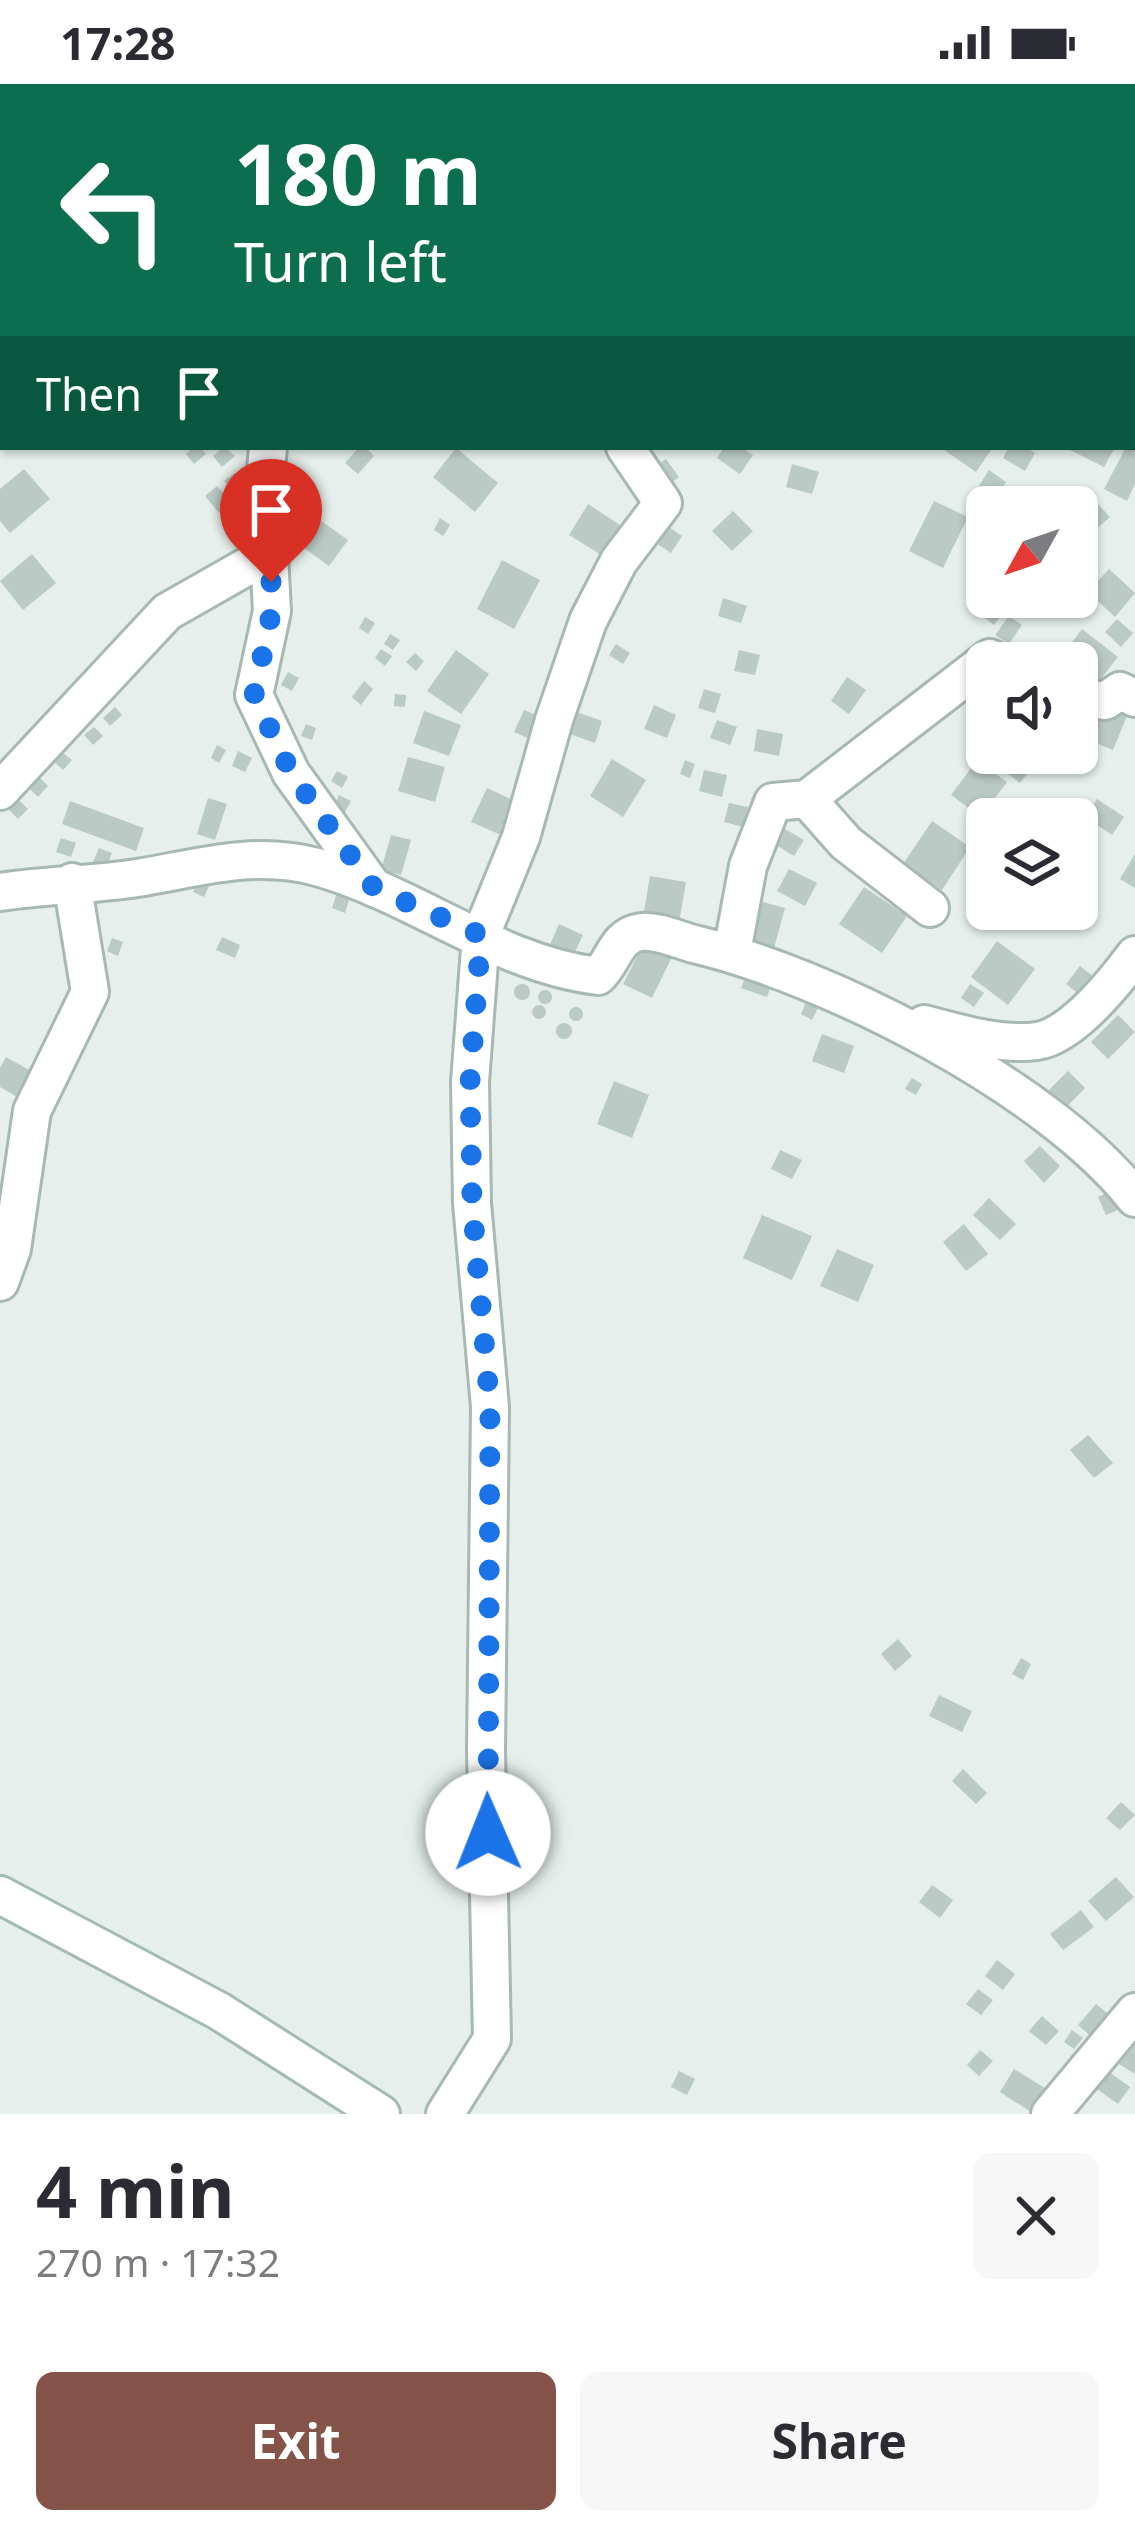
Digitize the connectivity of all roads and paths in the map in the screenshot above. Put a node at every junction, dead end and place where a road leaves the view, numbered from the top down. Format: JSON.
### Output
{"nodes":[{"id":1,"x":268,"y":450,"type":"edge"},
{"id":2,"x":627,"y":450,"type":"edge"},
{"id":3,"x":269,"y":554,"type":"junction"},
{"id":4,"x":966,"y":677,"type":"edge"},
{"id":5,"x":1135,"y":698,"type":"edge"},
{"id":6,"x":1098,"y":700,"type":"edge"},
{"id":7,"x":0,"y":791,"type":"edge"},
{"id":8,"x":807,"y":800,"type":"junction"},
{"id":9,"x":72,"y":882,"type":"junction"},
{"id":10,"x":374,"y":888,"type":"junction"},
{"id":11,"x":0,"y":892,"type":"edge"},
{"id":12,"x":930,"y":908,"type":"dead end"},
{"id":13,"x":481,"y":935,"type":"junction"},
{"id":14,"x":732,"y":952,"type":"junction"},
{"id":15,"x":1135,"y":955,"type":"edge"},
{"id":16,"x":914,"y":1032,"type":"junction"},
{"id":17,"x":1135,"y":1198,"type":"edge"},
{"id":18,"x":0,"y":1282,"type":"edge"},
{"id":19,"x":0,"y":1895,"type":"edge"},
{"id":20,"x":1135,"y":2012,"type":"edge"},
{"id":21,"x":1062,"y":2110,"type":"edge"},
{"id":22,"x":382,"y":2114,"type":"edge"},
{"id":23,"x":445,"y":2114,"type":"edge"}],
"edges":[{"from":1,"to":3,"type":"street"},
{"from":2,"to":13,"type":"street"},
{"from":3,"to":7,"type":"street"},
{"from":3,"to":10,"type":"street"},
{"from":4,"to":8,"type":"street"},
{"from":5,"to":6,"type":"street"},
{"from":8,"to":12,"type":"street"},
{"from":8,"to":14,"type":"street"},
{"from":9,"to":10,"type":"street"},
{"from":9,"to":11,"type":"street"},
{"from":9,"to":18,"type":"street"},
{"from":10,"to":13,"type":"street"},
{"from":13,"to":14,"type":"street"},
{"from":13,"to":23,"type":"street"},
{"from":14,"to":16,"type":"street"},
{"from":15,"to":16,"type":"street"},
{"from":16,"to":17,"type":"street"},
{"from":19,"to":22,"type":"street"},
{"from":20,"to":21,"type":"street"}]}
